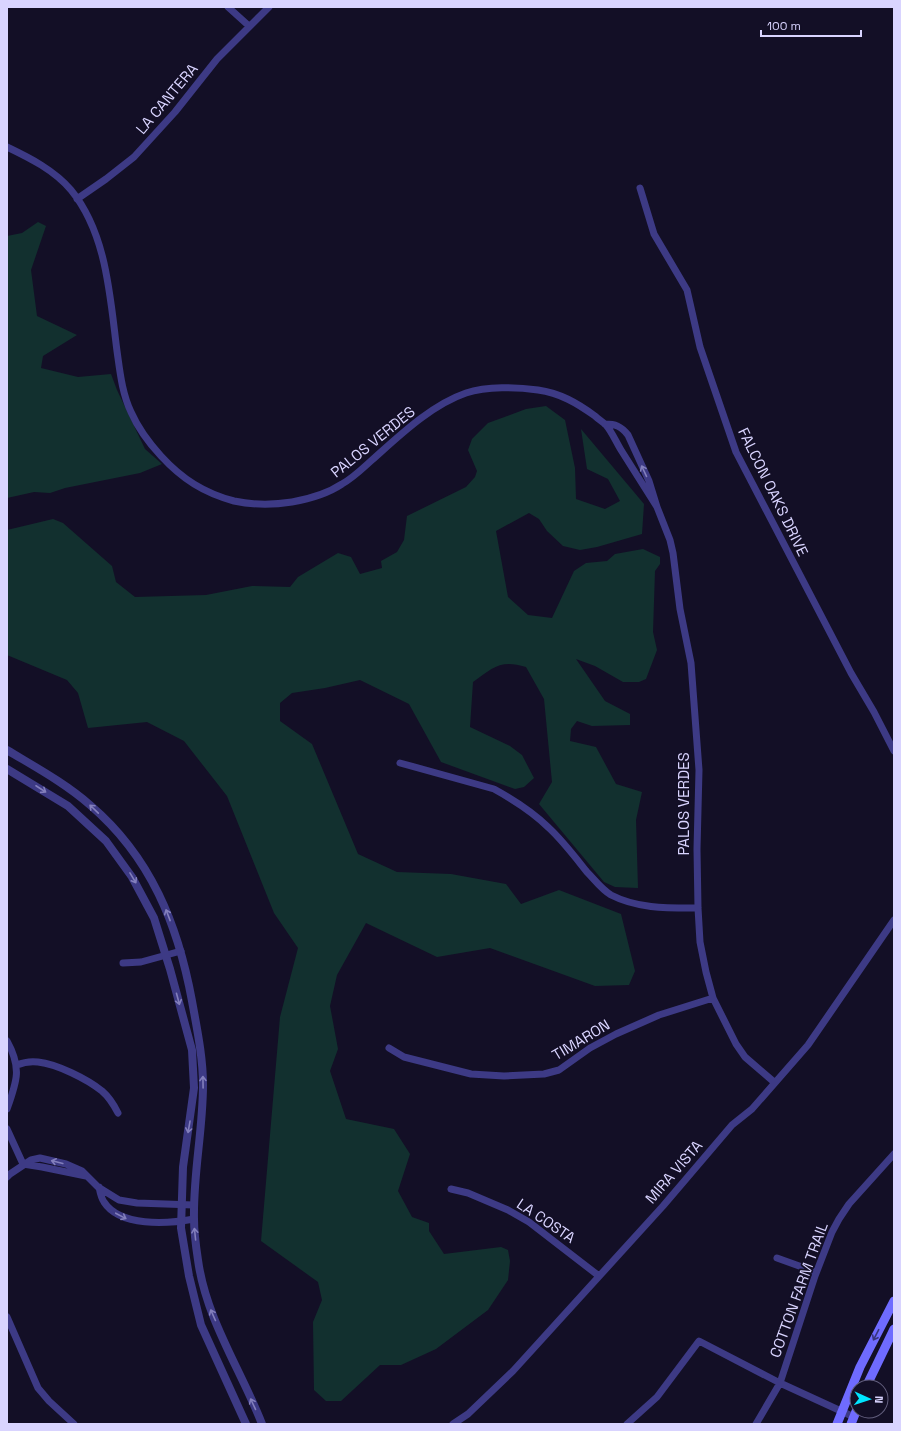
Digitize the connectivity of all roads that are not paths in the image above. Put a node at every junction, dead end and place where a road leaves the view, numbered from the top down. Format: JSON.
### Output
{"nodes":[{"id":1,"x":228,"y":7,"type":"edge"},
{"id":2,"x":269,"y":7,"type":"edge"},
{"id":3,"x":249,"y":26,"type":"junction"},
{"id":4,"x":7,"y":147,"type":"edge"},
{"id":5,"x":640,"y":188,"type":"dead end"},
{"id":6,"x":77,"y":199,"type":"junction"},
{"id":7,"x":605,"y":424,"type":"junction"},
{"id":8,"x":657,"y":507,"type":"junction"},
{"id":9,"x":7,"y":750,"type":"edge"},
{"id":10,"x":894,"y":751,"type":"edge"},
{"id":11,"x":400,"y":763,"type":"dead end"},
{"id":12,"x":7,"y":769,"type":"edge"},
{"id":13,"x":698,"y":908,"type":"junction"},
{"id":14,"x":894,"y":920,"type":"edge"},
{"id":15,"x":181,"y":951,"type":"junction"},
{"id":16,"x":166,"y":956,"type":"junction"},
{"id":17,"x":123,"y":963,"type":"dead end"},
{"id":18,"x":713,"y":998,"type":"junction"},
{"id":19,"x":7,"y":1041,"type":"edge"},
{"id":20,"x":389,"y":1048,"type":"dead end"},
{"id":21,"x":17,"y":1065,"type":"junction"},
{"id":22,"x":774,"y":1082,"type":"junction"},
{"id":23,"x":7,"y":1109,"type":"edge"},
{"id":24,"x":118,"y":1113,"type":"dead end"},
{"id":25,"x":7,"y":1129,"type":"edge"},
{"id":26,"x":894,"y":1154,"type":"edge"},
{"id":27,"x":23,"y":1164,"type":"junction"},
{"id":28,"x":7,"y":1177,"type":"edge"},
{"id":29,"x":98,"y":1187,"type":"junction"},
{"id":30,"x":451,"y":1189,"type":"dead end"},
{"id":31,"x":182,"y":1204,"type":"junction"},
{"id":32,"x":194,"y":1205,"type":"junction"},
{"id":33,"x":194,"y":1219,"type":"junction"},
{"id":34,"x":181,"y":1222,"type":"junction"},
{"id":35,"x":776,"y":1258,"type":"dead end"},
{"id":36,"x":816,"y":1272,"type":"junction"},
{"id":37,"x":599,"y":1276,"type":"junction"},
{"id":38,"x":894,"y":1301,"type":"edge"},
{"id":39,"x":7,"y":1317,"type":"edge"},
{"id":40,"x":894,"y":1329,"type":"edge"},
{"id":41,"x":229,"y":1351,"type":"junction"},
{"id":42,"x":215,"y":1358,"type":"junction"},
{"id":43,"x":870,"y":1379,"type":"edge"},
{"id":44,"x":780,"y":1383,"type":"junction"},
{"id":45,"x":842,"y":1412,"type":"junction"},
{"id":46,"x":849,"y":1415,"type":"edge"},
{"id":47,"x":74,"y":1424,"type":"edge"},
{"id":48,"x":246,"y":1424,"type":"edge"},
{"id":49,"x":262,"y":1424,"type":"edge"},
{"id":50,"x":453,"y":1424,"type":"edge"},
{"id":51,"x":627,"y":1424,"type":"edge"},
{"id":52,"x":756,"y":1424,"type":"edge"},
{"id":53,"x":837,"y":1424,"type":"edge"}],
"edges":[{"from":1,"to":3,"type":"street"},
{"from":2,"to":3,"type":"street","name":"LA CANTERA"},
{"from":3,"to":6,"type":"street","name":"LA CANTERA"},
{"from":4,"to":6,"type":"street","name":"PALOS VERDES"},
{"from":5,"to":10,"type":"street","name":"FALCON OAKS DRIVE"},
{"from":6,"to":7,"type":"street","name":"PALOS VERDES"},
{"from":7,"to":8,"type":"street","name":"PALOS VERDES"},
{"from":8,"to":7,"type":"street","name":"PALOS VERDES","one_way":true},
{"from":8,"to":13,"type":"street","name":"PALOS VERDES"},
{"from":15,"to":9,"type":"street","one_way":true},
{"from":11,"to":13,"type":"street"},
{"from":12,"to":16,"type":"street","one_way":true},
{"from":13,"to":18,"type":"street","name":"PALOS VERDES"},
{"from":14,"to":22,"type":"street","name":"MIRA VISTA"},
{"from":15,"to":16,"type":"street"},
{"from":32,"to":15,"type":"street","one_way":true},
{"from":16,"to":17,"type":"street"},
{"from":16,"to":31,"type":"street","one_way":true},
{"from":18,"to":20,"type":"street","name":"TIMARON"},
{"from":18,"to":22,"type":"street","name":"PALOS VERDES"},
{"from":19,"to":21,"type":"street"},
{"from":21,"to":23,"type":"street"},
{"from":21,"to":24,"type":"street"},
{"from":22,"to":37,"type":"street","name":"MIRA VISTA"},
{"from":25,"to":27,"type":"street"},
{"from":26,"to":36,"type":"street","name":"COTTON FARM TRAIL"},
{"from":27,"to":28,"type":"street"},
{"from":27,"to":29,"type":"street"},
{"from":29,"to":31,"type":"street"},
{"from":29,"to":34,"type":"street","one_way":true},
{"from":30,"to":37,"type":"street","name":"LA COSTA"},
{"from":31,"to":32,"type":"street"},
{"from":31,"to":34,"type":"street"},
{"from":32,"to":33,"type":"street"},
{"from":33,"to":34,"type":"street"},
{"from":41,"to":33,"type":"street","one_way":true},
{"from":34,"to":42,"type":"street"},
{"from":35,"to":36,"type":"street"},
{"from":36,"to":44,"type":"street","name":"COTTON FARM TRAIL"},
{"from":37,"to":50,"type":"street","name":"MIRA VISTA"},
{"from":38,"to":45,"type":"main road","one_way":true},
{"from":39,"to":47,"type":"street"},
{"from":40,"to":43,"type":"main road"},
{"from":41,"to":42,"type":"street"},
{"from":49,"to":41,"type":"street","one_way":true},
{"from":42,"to":48,"type":"street"},
{"from":44,"to":45,"type":"street"},
{"from":44,"to":51,"type":"street"},
{"from":44,"to":52,"type":"street","name":"COTTON FARM TRAIL"},
{"from":45,"to":46,"type":"street"},
{"from":45,"to":53,"type":"main road"}]}
